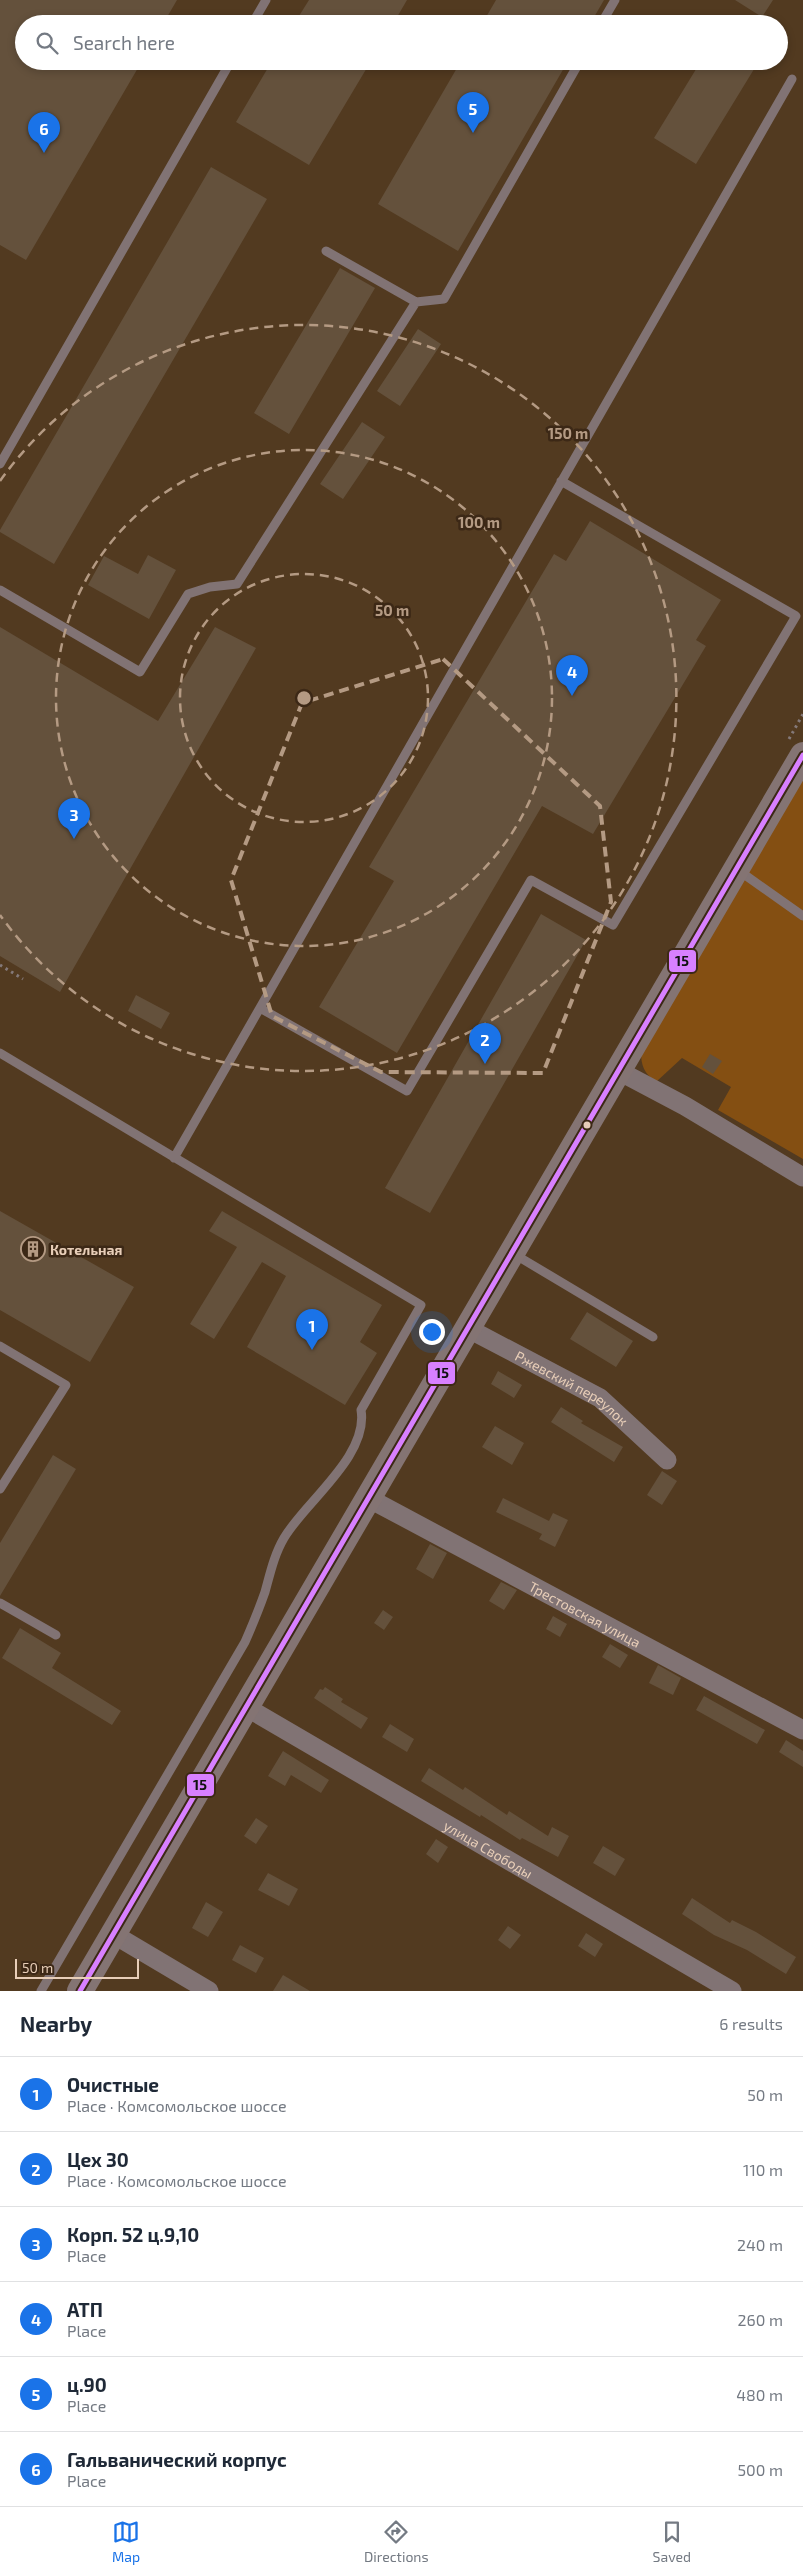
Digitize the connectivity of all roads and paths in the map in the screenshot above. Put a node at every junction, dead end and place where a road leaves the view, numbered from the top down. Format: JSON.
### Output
{"nodes":[{"id":1,"x":266,"y":0,"type":"edge"},
{"id":2,"x":615,"y":0,"type":"edge"},
{"id":3,"x":257,"y":15,"type":"edge"},
{"id":4,"x":606,"y":15,"type":"edge"},
{"id":5,"x":226,"y":70,"type":"edge"},
{"id":6,"x":575,"y":70,"type":"edge"},
{"id":7,"x":792,"y":79,"type":"dead end"},
{"id":8,"x":326,"y":251,"type":"dead end"},
{"id":9,"x":416,"y":302,"type":"junction"},
{"id":10,"x":0,"y":464,"type":"edge"},
{"id":11,"x":561,"y":481,"type":"junction"},
{"id":12,"x":0,"y":590,"type":"edge"},
{"id":13,"x":803,"y":755,"type":"edge"},
{"id":14,"x":735,"y":868,"type":"junction"},
{"id":15,"x":803,"y":916,"type":"edge"},
{"id":16,"x":0,"y":965,"type":"edge"},
{"id":17,"x":23,"y":979,"type":"dead end"},
{"id":18,"x":260,"y":1008,"type":"junction"},
{"id":19,"x":0,"y":1053,"type":"edge"},
{"id":20,"x":617,"y":1070,"type":"junction"},
{"id":21,"x":174,"y":1158,"type":"junction"},
{"id":22,"x":803,"y":1177,"type":"edge"},
{"id":23,"x":511,"y":1252,"type":"junction"},
{"id":24,"x":467,"y":1328,"type":"junction"},
{"id":25,"x":653,"y":1337,"type":"dead end"},
{"id":26,"x":0,"y":1346,"type":"edge"},
{"id":27,"x":667,"y":1460,"type":"dead end"},
{"id":28,"x":0,"y":1489,"type":"edge"},
{"id":29,"x":368,"y":1498,"type":"junction"},
{"id":30,"x":0,"y":1603,"type":"edge"},
{"id":31,"x":56,"y":1635,"type":"dead end"},
{"id":32,"x":246,"y":1707,"type":"junction"},
{"id":33,"x":803,"y":1730,"type":"edge"},
{"id":34,"x":113,"y":1934,"type":"junction"},
{"id":35,"x":42,"y":1991,"type":"edge"},
{"id":36,"x":80,"y":1991,"type":"edge"},
{"id":37,"x":209,"y":1991,"type":"edge"},
{"id":38,"x":732,"y":1991,"type":"edge"}],
"edges":[{"from":1,"to":3,"type":"lane"},
{"from":2,"to":4,"type":"lane"},
{"from":5,"to":10,"type":"lane"},
{"from":6,"to":9,"type":"lane"},
{"from":7,"to":11,"type":"lane"},
{"from":8,"to":9,"type":"lane"},
{"from":9,"to":12,"type":"lane"},
{"from":11,"to":18,"type":"lane"},
{"from":11,"to":18,"type":"lane"},
{"from":13,"to":14,"type":"main road"},
{"from":14,"to":15,"type":"lane"},
{"from":14,"to":20,"type":"main road"},
{"from":16,"to":17,"type":"path"},
{"from":18,"to":21,"type":"lane"},
{"from":19,"to":21,"type":"lane"},
{"from":20,"to":22,"type":"street"},
{"from":20,"to":23,"type":"main road"},
{"from":21,"to":35,"type":"lane"},
{"from":23,"to":24,"type":"main road"},
{"from":23,"to":25,"type":"lane"},
{"from":24,"to":27,"type":"street","name":"Ржевский переулок"},
{"from":24,"to":29,"type":"main road"},
{"from":26,"to":28,"type":"lane"},
{"from":29,"to":32,"type":"main road"},
{"from":29,"to":33,"type":"street","name":"Трестовская улица"},
{"from":30,"to":31,"type":"lane"},
{"from":32,"to":34,"type":"main road"},
{"from":32,"to":38,"type":"street","name":"улица Свободы"},
{"from":34,"to":36,"type":"main road"},
{"from":34,"to":37,"type":"street"}]}
